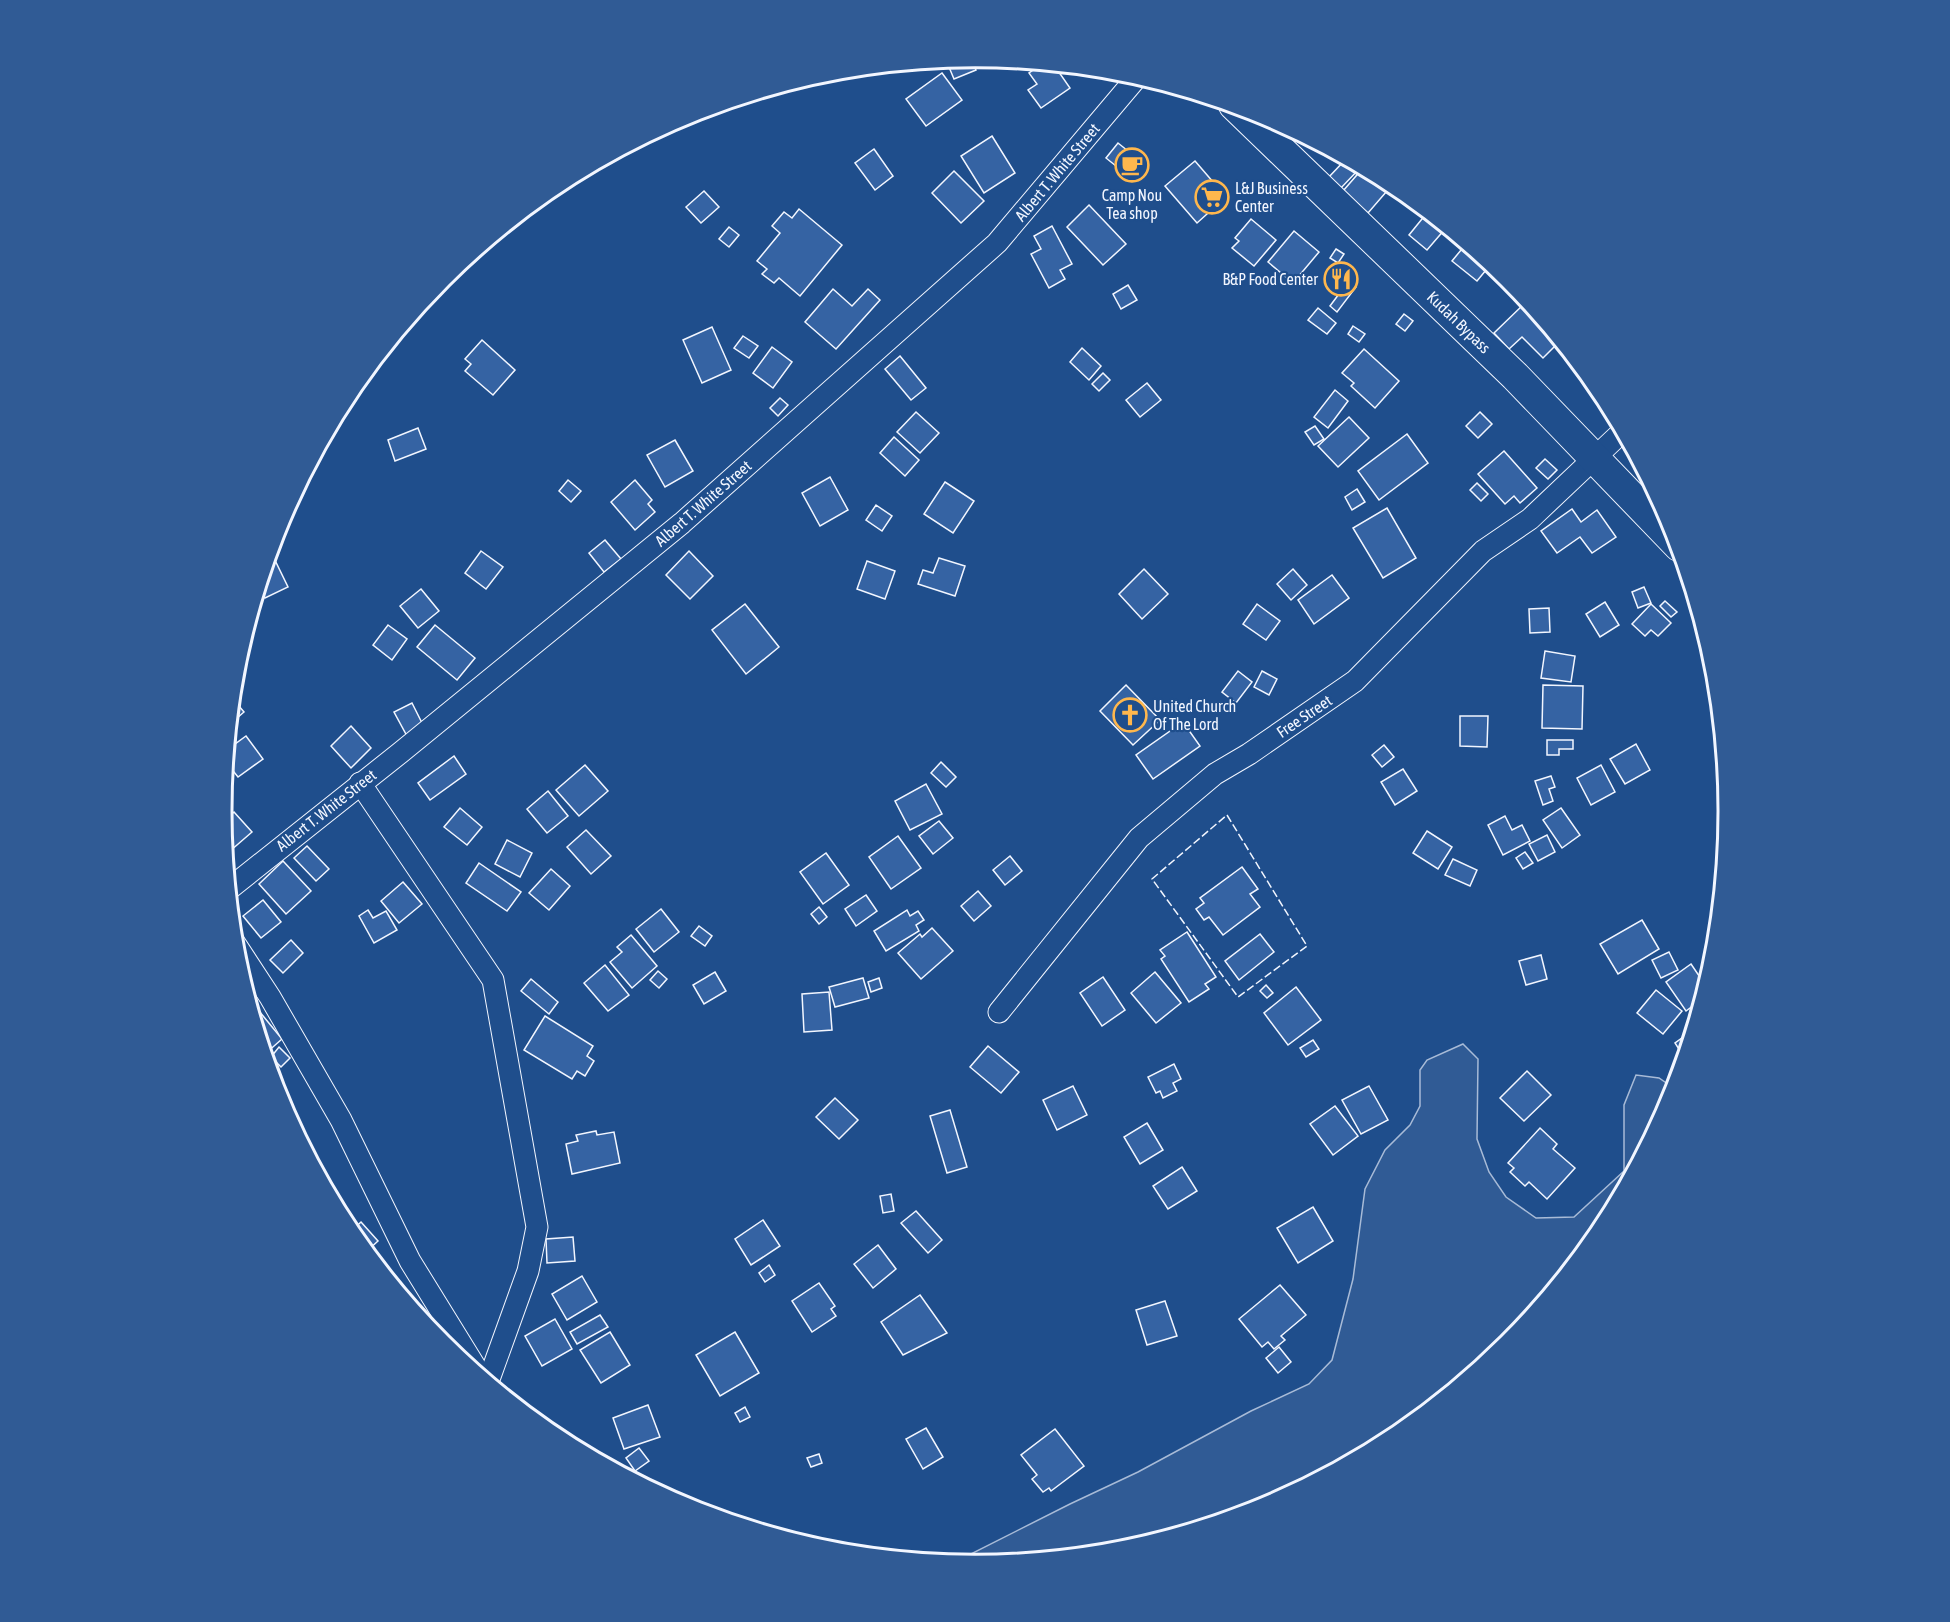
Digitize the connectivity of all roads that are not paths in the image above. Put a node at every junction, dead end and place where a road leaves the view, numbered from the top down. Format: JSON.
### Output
{"nodes":[{"id":1,"x":1131,"y":85,"type":"edge"},
{"id":2,"x":1250,"y":120,"type":"edge"},
{"id":3,"x":1617,"y":437,"type":"edge"},
{"id":4,"x":1594,"y":460,"type":"junction"},
{"id":5,"x":1664,"y":530,"type":"edge"},
{"id":6,"x":360,"y":783,"type":"junction"},
{"id":7,"x":235,"y":884,"type":"edge"},
{"id":8,"x":248,"y":963,"type":"edge"},
{"id":9,"x":999,"y":1012,"type":"dead end"},
{"id":10,"x":467,"y":1354,"type":"edge"},
{"id":11,"x":491,"y":1375,"type":"edge"}],
"edges":[{"from":1,"to":6,"type":"street","name":"Albert T. White Street"},
{"from":2,"to":4,"type":"street","name":"Kudah Bypass"},
{"from":3,"to":4,"type":"street","name":"Free Street"},
{"from":4,"to":5,"type":"street","name":"Kudah Bypass"},
{"from":4,"to":9,"type":"street","name":"Free Street"},
{"from":6,"to":7,"type":"street","name":"Albert T. White Street"},
{"from":6,"to":11,"type":"street"},
{"from":8,"to":10,"type":"street"}]}
